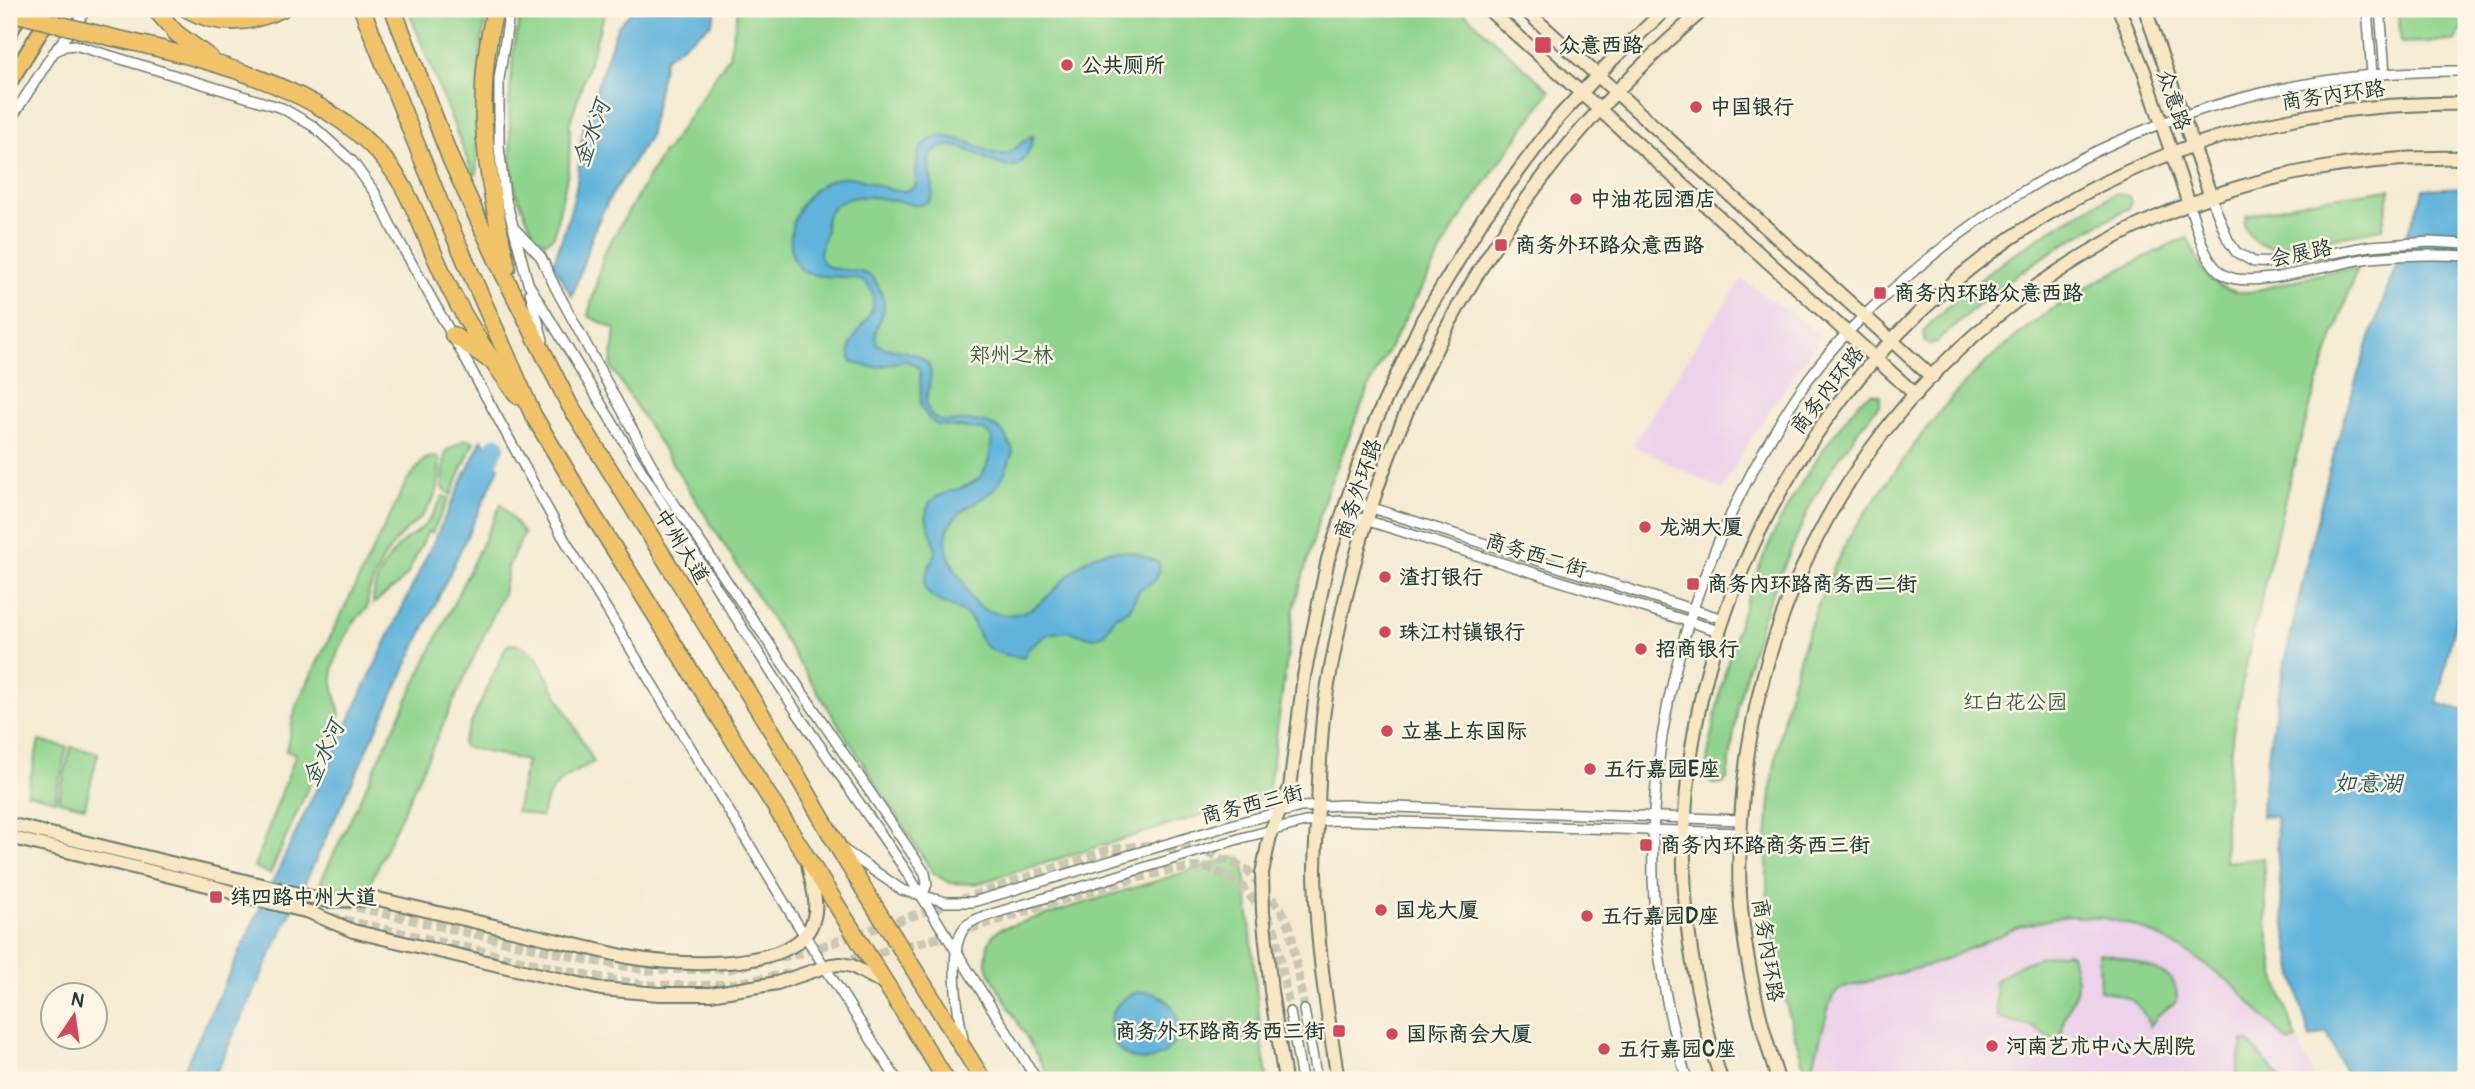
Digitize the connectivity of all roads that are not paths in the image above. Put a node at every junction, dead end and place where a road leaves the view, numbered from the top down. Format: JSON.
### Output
{"nodes":[{"id":1,"x":22,"y":9,"type":"edge"},
{"id":2,"x":54,"y":9,"type":"edge"},
{"id":3,"x":87,"y":9,"type":"edge"},
{"id":4,"x":155,"y":9,"type":"edge"},
{"id":5,"x":282,"y":9,"type":"edge"},
{"id":6,"x":362,"y":9,"type":"edge"},
{"id":7,"x":393,"y":9,"type":"edge"},
{"id":8,"x":495,"y":9,"type":"edge"},
{"id":9,"x":510,"y":9,"type":"edge"},
{"id":10,"x":1488,"y":9,"type":"edge"},
{"id":11,"x":1524,"y":9,"type":"edge"},
{"id":12,"x":1666,"y":9,"type":"edge"},
{"id":13,"x":1704,"y":9,"type":"edge"},
{"id":14,"x":2119,"y":9,"type":"edge"},
{"id":15,"x":2145,"y":9,"type":"edge"},
{"id":16,"x":2367,"y":9,"type":"edge"},
{"id":17,"x":2380,"y":9,"type":"edge"},
{"id":18,"x":191,"y":11,"type":"edge"},
{"id":19,"x":9,"y":12,"type":"edge"},
{"id":20,"x":9,"y":34,"type":"edge"},
{"id":21,"x":54,"y":52,"type":"junction"},
{"id":22,"x":232,"y":70,"type":"junction"},
{"id":23,"x":2466,"y":71,"type":"edge"},
{"id":24,"x":2385,"y":73,"type":"junction"},
{"id":25,"x":2372,"y":74,"type":"junction"},
{"id":26,"x":1598,"y":75,"type":"junction"},
{"id":27,"x":9,"y":83,"type":"edge"},
{"id":28,"x":1616,"y":92,"type":"junction"},
{"id":29,"x":1581,"y":93,"type":"junction"},
{"id":30,"x":2466,"y":104,"type":"edge"},
{"id":31,"x":1600,"y":110,"type":"junction"},
{"id":32,"x":2182,"y":115,"type":"junction"},
{"id":33,"x":9,"y":122,"type":"edge"},
{"id":34,"x":2161,"y":122,"type":"junction"},
{"id":35,"x":2193,"y":146,"type":"junction"},
{"id":36,"x":2172,"y":153,"type":"junction"},
{"id":37,"x":2466,"y":158,"type":"edge"},
{"id":38,"x":2211,"y":197,"type":"junction"},
{"id":39,"x":2189,"y":204,"type":"junction"},
{"id":40,"x":514,"y":228,"type":"junction"},
{"id":41,"x":2466,"y":244,"type":"edge"},
{"id":42,"x":2466,"y":256,"type":"edge"},
{"id":43,"x":529,"y":284,"type":"junction"},
{"id":44,"x":513,"y":293,"type":"junction"},
{"id":45,"x":1864,"y":316,"type":"junction"},
{"id":46,"x":1847,"y":333,"type":"junction"},
{"id":47,"x":453,"y":335,"type":"junction"},
{"id":48,"x":1892,"y":340,"type":"junction"},
{"id":49,"x":1875,"y":358,"type":"junction"},
{"id":50,"x":491,"y":361,"type":"junction"},
{"id":51,"x":549,"y":365,"type":"junction"},
{"id":52,"x":1932,"y":377,"type":"junction"},
{"id":53,"x":1916,"y":395,"type":"junction"},
{"id":54,"x":533,"y":415,"type":"junction"},
{"id":55,"x":1345,"y":507,"type":"junction"},
{"id":56,"x":1369,"y":514,"type":"junction"},
{"id":57,"x":1692,"y":609,"type":"junction"},
{"id":58,"x":1688,"y":621,"type":"junction"},
{"id":59,"x":1721,"y":625,"type":"junction"},
{"id":60,"x":1318,"y":806,"type":"junction"},
{"id":61,"x":1279,"y":813,"type":"junction"},
{"id":62,"x":1654,"y":817,"type":"junction"},
{"id":63,"x":1687,"y":818,"type":"junction"},
{"id":64,"x":1317,"y":822,"type":"junction"},
{"id":65,"x":9,"y":824,"type":"edge"},
{"id":66,"x":1741,"y":827,"type":"junction"},
{"id":67,"x":1271,"y":831,"type":"junction"},
{"id":68,"x":1653,"y":831,"type":"junction"},
{"id":69,"x":1686,"y":831,"type":"junction"},
{"id":70,"x":9,"y":837,"type":"edge"},
{"id":71,"x":838,"y":846,"type":"junction"},
{"id":72,"x":807,"y":856,"type":"junction"},
{"id":73,"x":922,"y":897,"type":"junction"},
{"id":74,"x":805,"y":936,"type":"junction"},
{"id":75,"x":956,"y":952,"type":"junction"},
{"id":76,"x":825,"y":968,"type":"junction"},
{"id":77,"x":888,"y":986,"type":"junction"},
{"id":78,"x":1304,"y":1010,"type":"tunnel mouth"},
{"id":79,"x":1290,"y":1013,"type":"tunnel mouth"},
{"id":80,"x":965,"y":1051,"type":"junction"},
{"id":81,"x":897,"y":1080,"type":"edge"},
{"id":82,"x":946,"y":1080,"type":"edge"},
{"id":83,"x":983,"y":1080,"type":"edge"},
{"id":84,"x":1037,"y":1080,"type":"edge"},
{"id":85,"x":1285,"y":1080,"type":"edge"},
{"id":86,"x":1302,"y":1080,"type":"edge"},
{"id":87,"x":1317,"y":1080,"type":"edge"},
{"id":88,"x":1338,"y":1080,"type":"edge"},
{"id":89,"x":1687,"y":1080,"type":"edge"},
{"id":90,"x":1721,"y":1080,"type":"edge"},
{"id":91,"x":1778,"y":1080,"type":"edge"}],
"edges":[{"from":1,"to":20,"type":"main road"},
{"from":2,"to":27,"type":"main road"},
{"from":3,"to":21,"type":"street"},
{"from":4,"to":22,"type":"highway"},
{"from":5,"to":18,"type":"highway"},
{"from":6,"to":54,"type":"highway"},
{"from":7,"to":44,"type":"highway","name":"中州大道"},
{"from":8,"to":44,"type":"highway"},
{"from":9,"to":40,"type":"street"},
{"from":10,"to":29,"type":"street"},
{"from":11,"to":26,"type":"street"},
{"from":12,"to":26,"type":"street","name":"商务外环路"},
{"from":13,"to":28,"type":"street","name":"商务外环路"},
{"from":14,"to":34,"type":"street","name":"众意路"},
{"from":15,"to":32,"type":"street","name":"众意路"},
{"from":16,"to":25,"type":"street"},
{"from":17,"to":24,"type":"street"},
{"from":19,"to":22,"type":"highway","bridge":true},
{"from":21,"to":33,"type":"street"},
{"from":21,"to":47,"type":"street"},
{"from":22,"to":50,"type":"highway"},
{"from":23,"to":24,"type":"street"},
{"from":24,"to":25,"type":"street"},
{"from":25,"to":32,"type":"street"},
{"from":26,"to":28,"type":"street"},
{"from":26,"to":29,"type":"street","name":"商务外环路"},
{"from":28,"to":31,"type":"street","name":"商务外环路"},
{"from":28,"to":45,"type":"street"},
{"from":29,"to":31,"type":"street"},
{"from":29,"to":55,"type":"street","name":"商务外环路"},
{"from":30,"to":35,"type":"street","name":"商务内环路"},
{"from":31,"to":46,"type":"street"},
{"from":31,"to":56,"type":"street","name":"商务外环路"},
{"from":32,"to":34,"type":"street"},
{"from":32,"to":35,"type":"street","name":"众意路"},
{"from":34,"to":36,"type":"street","name":"众意路"},
{"from":34,"to":45,"type":"street"},
{"from":35,"to":36,"type":"street","name":"商务内环路"},
{"from":35,"to":38,"type":"street","name":"众意路"},
{"from":36,"to":39,"type":"street","name":"众意路"},
{"from":36,"to":48,"type":"street","name":"商务内环路"},
{"from":37,"to":38,"type":"street","name":"商务内环路"},
{"from":38,"to":39,"type":"street","name":"商务内环路"},
{"from":38,"to":41,"type":"street","name":"会展路"},
{"from":39,"to":42,"type":"street","name":"会展路"},
{"from":39,"to":52,"type":"street","name":"商务内环路"},
{"from":40,"to":43,"type":"street"},
{"from":40,"to":73,"type":"street"},
{"from":43,"to":51,"type":"street"},
{"from":43,"to":73,"type":"street"},
{"from":44,"to":51,"type":"highway","name":"中州大道"},
{"from":45,"to":46,"type":"street"},
{"from":45,"to":48,"type":"street"},
{"from":46,"to":49,"type":"street"},
{"from":46,"to":57,"type":"street"},
{"from":47,"to":50,"type":"highway"},
{"from":47,"to":74,"type":"street"},
{"from":48,"to":49,"type":"street","name":"商务内环路"},
{"from":48,"to":52,"type":"street"},
{"from":49,"to":53,"type":"street"},
{"from":49,"to":59,"type":"street","name":"商务内环路"},
{"from":50,"to":54,"type":"highway"},
{"from":51,"to":71,"type":"highway","name":"中州大道"},
{"from":52,"to":53,"type":"street","name":"商务内环路"},
{"from":53,"to":66,"type":"street","name":"商务内环路"},
{"from":54,"to":72,"type":"highway"},
{"from":55,"to":56,"type":"street","name":"商务西二街"},
{"from":55,"to":61,"type":"street","name":"商务外环路"},
{"from":56,"to":57,"type":"street","name":"商务西二街"},
{"from":56,"to":58,"type":"street","name":"商务西二街"},
{"from":56,"to":60,"type":"street","name":"商务外环路"},
{"from":57,"to":58,"type":"street"},
{"from":57,"to":59,"type":"street","name":"商务西二街"},
{"from":58,"to":59,"type":"street","name":"商务西二街"},
{"from":58,"to":62,"type":"street"},
{"from":59,"to":63,"type":"street","name":"商务内环路"},
{"from":60,"to":61,"type":"street","name":"商务西三街"},
{"from":60,"to":62,"type":"street","name":"商务西三街"},
{"from":60,"to":64,"type":"street","name":"商务外环路"},
{"from":61,"to":67,"type":"street","name":"商务外环路"},
{"from":61,"to":73,"type":"street","name":"商务西三街"},
{"from":62,"to":63,"type":"street","name":"商务西三街"},
{"from":62,"to":68,"type":"street"},
{"from":63,"to":66,"type":"street","name":"商务西三街"},
{"from":63,"to":69,"type":"street","name":"商务内环路"},
{"from":64,"to":67,"type":"street","name":"商务西三街"},
{"from":64,"to":68,"type":"street","name":"商务西三街"},
{"from":64,"to":88,"type":"street","name":"商务外环路"},
{"from":65,"to":74,"type":"street"},
{"from":66,"to":69,"type":"street","name":"商务西三街"},
{"from":66,"to":91,"type":"street","name":"商务内环路"},
{"from":67,"to":75,"type":"street","name":"商务西三街"},
{"from":67,"to":85,"type":"street","name":"商务外环路"},
{"from":68,"to":69,"type":"street","name":"商务西三街"},
{"from":68,"to":89,"type":"street"},
{"from":69,"to":90,"type":"street","name":"商务内环路"},
{"from":70,"to":76,"type":"street"},
{"from":71,"to":73,"type":"street","name":"商务西三街"},
{"from":71,"to":80,"type":"highway","name":"中州大道"},
{"from":72,"to":74,"type":"street"},
{"from":72,"to":77,"type":"highway"},
{"from":73,"to":75,"type":"street"},
{"from":74,"to":76,"type":"street"},
{"from":75,"to":80,"type":"street","name":"商务西三街"},
{"from":75,"to":84,"type":"street"},
{"from":76,"to":77,"type":"street"},
{"from":76,"to":81,"type":"street"},
{"from":77,"to":82,"type":"highway"},
{"from":78,"to":87,"type":"street"},
{"from":79,"to":86,"type":"street"},
{"from":80,"to":83,"type":"highway","name":"中州大道"}]}
